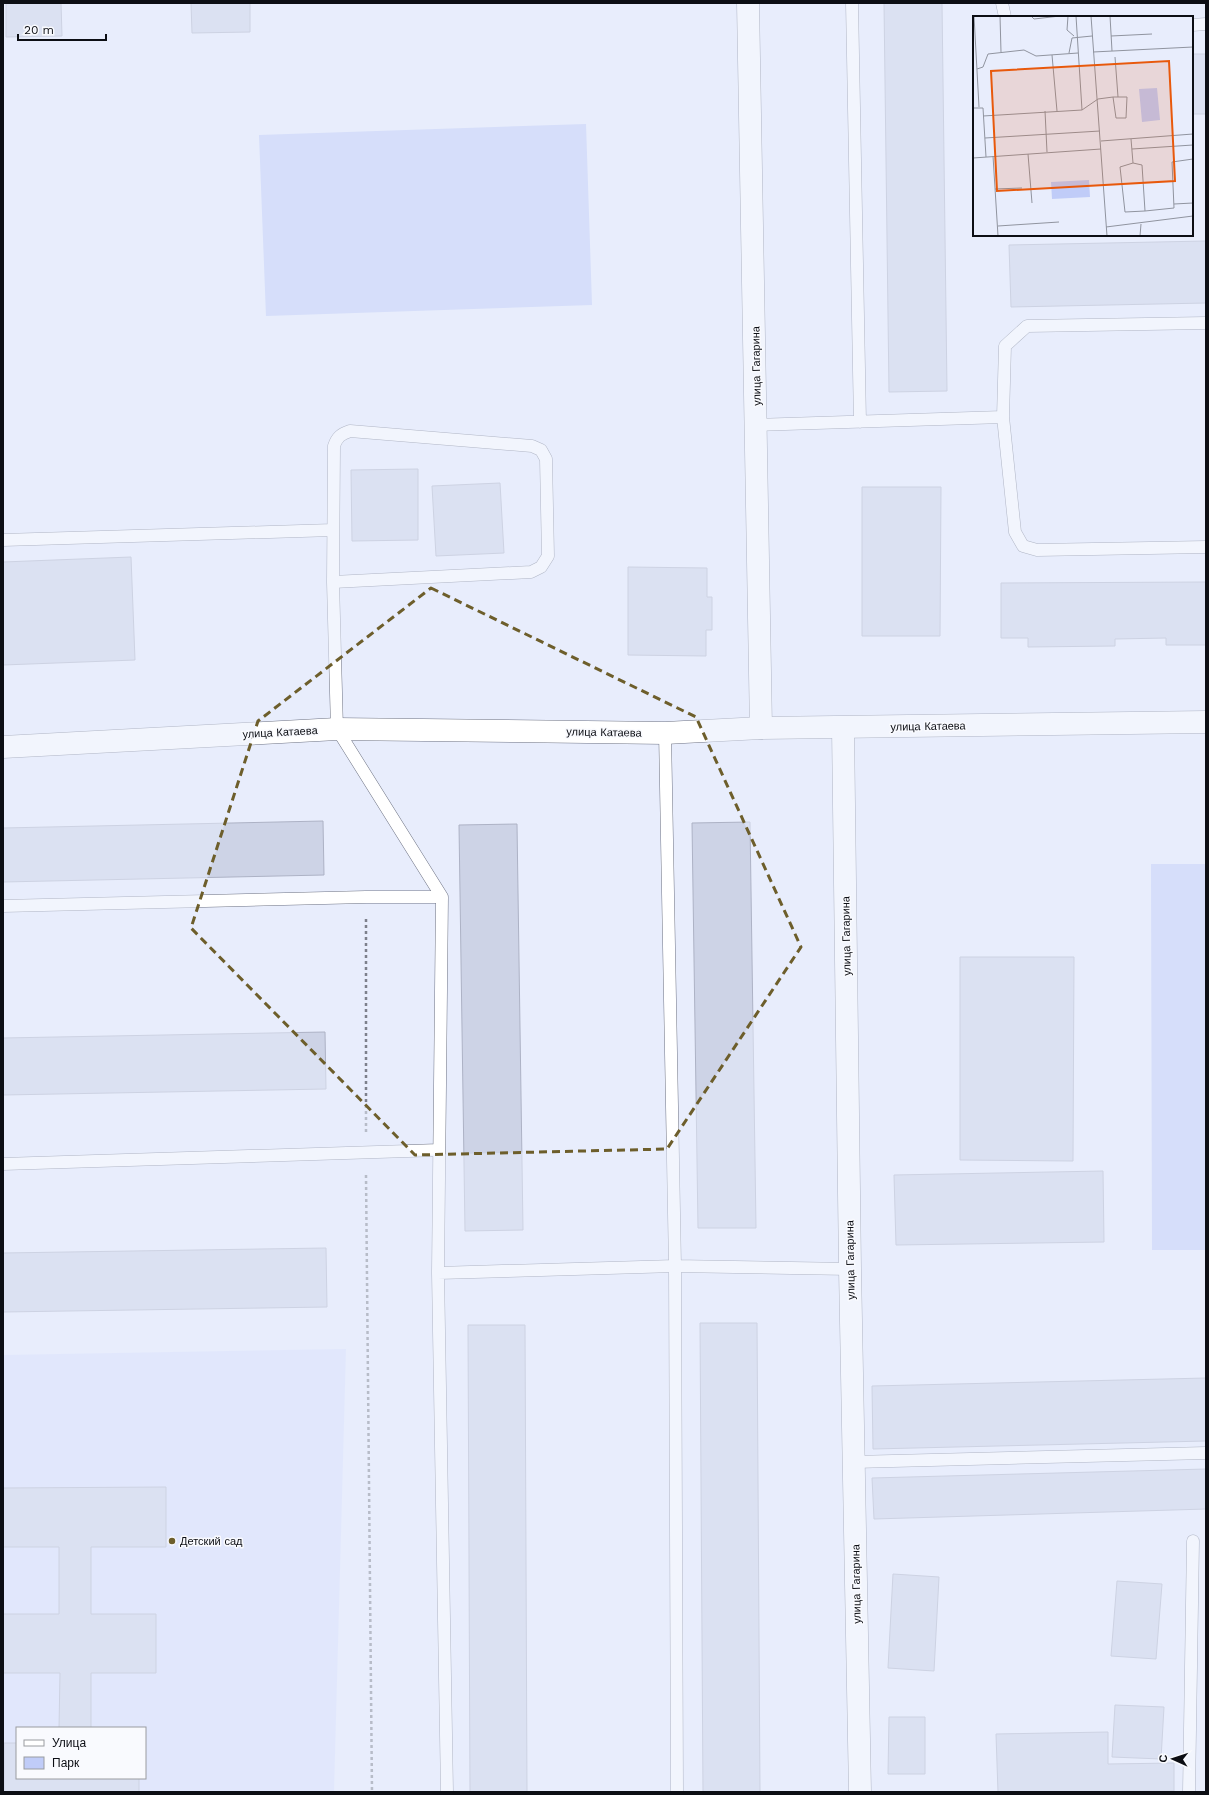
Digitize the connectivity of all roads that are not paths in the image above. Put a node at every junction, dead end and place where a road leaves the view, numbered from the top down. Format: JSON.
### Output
{"nodes":[{"id":1,"x":748,"y":3,"type":"edge"},
{"id":2,"x":852,"y":3,"type":"edge"},
{"id":3,"x":1002,"y":3,"type":"edge"},
{"id":4,"x":1005,"y":16,"type":"edge"},
{"id":5,"x":1206,"y":24,"type":"edge"},
{"id":6,"x":1193,"y":25,"type":"edge"},
{"id":7,"x":1206,"y":323,"type":"edge"},
{"id":8,"x":1003,"y":417,"type":"junction"},
{"id":9,"x":860,"y":422,"type":"junction"},
{"id":10,"x":757,"y":425,"type":"junction"},
{"id":11,"x":333,"y":530,"type":"junction"},
{"id":12,"x":3,"y":540,"type":"edge"},
{"id":13,"x":1206,"y":547,"type":"edge"},
{"id":14,"x":333,"y":582,"type":"junction"},
{"id":15,"x":1206,"y":722,"type":"edge"},
{"id":16,"x":761,"y":728,"type":"junction"},
{"id":17,"x":843,"y":728,"type":"junction"},
{"id":18,"x":337,"y":729,"type":"junction"},
{"id":19,"x":665,"y":733,"type":"junction"},
{"id":20,"x":3,"y":747,"type":"edge"},
{"id":21,"x":442,"y":897,"type":"junction"},
{"id":22,"x":3,"y":906,"type":"edge"},
{"id":23,"x":439,"y":1150,"type":"junction"},
{"id":24,"x":3,"y":1164,"type":"edge"},
{"id":25,"x":675,"y":1266,"type":"junction"},
{"id":26,"x":850,"y":1269,"type":"junction"},
{"id":27,"x":438,"y":1273,"type":"junction"},
{"id":28,"x":1206,"y":1453,"type":"edge"},
{"id":29,"x":854,"y":1462,"type":"junction"},
{"id":30,"x":1193,"y":1541,"type":"dead end"},
{"id":31,"x":447,"y":1792,"type":"edge"},
{"id":32,"x":677,"y":1792,"type":"edge"},
{"id":33,"x":860,"y":1792,"type":"edge"},
{"id":34,"x":1189,"y":1792,"type":"edge"}],
"edges":[{"from":1,"to":10,"type":"street","name":"улица Гагарина"},
{"from":2,"to":9,"type":"lane"},
{"from":3,"to":4,"type":"lane"},
{"from":5,"to":6,"type":"lane"},
{"from":7,"to":8,"type":"lane"},
{"from":8,"to":9,"type":"lane"},
{"from":8,"to":13,"type":"lane"},
{"from":9,"to":10,"type":"lane"},
{"from":10,"to":16,"type":"street","name":"улица Гагарина"},
{"from":11,"to":12,"type":"lane"},
{"from":11,"to":14,"type":"lane"},
{"from":11,"to":14,"type":"lane"},
{"from":14,"to":18,"type":"lane"},
{"from":15,"to":17,"type":"street","name":"улица Катаева"},
{"from":16,"to":17,"type":"street","name":"улица Катаева"},
{"from":16,"to":19,"type":"street","name":"улица Катаева"},
{"from":17,"to":26,"type":"street","name":"улица Гагарина"},
{"from":18,"to":19,"type":"street","name":"улица Катаева"},
{"from":18,"to":20,"type":"street","name":"улица Катаева"},
{"from":18,"to":21,"type":"lane"},
{"from":19,"to":25,"type":"lane"},
{"from":21,"to":22,"type":"lane"},
{"from":21,"to":23,"type":"lane"},
{"from":23,"to":24,"type":"lane"},
{"from":23,"to":27,"type":"lane"},
{"from":25,"to":26,"type":"lane"},
{"from":25,"to":27,"type":"lane"},
{"from":25,"to":32,"type":"lane"},
{"from":26,"to":29,"type":"street","name":"улица Гагарина"},
{"from":27,"to":31,"type":"lane"},
{"from":28,"to":29,"type":"lane"},
{"from":29,"to":33,"type":"street","name":"улица Гагарина"},
{"from":30,"to":34,"type":"lane"}]}
